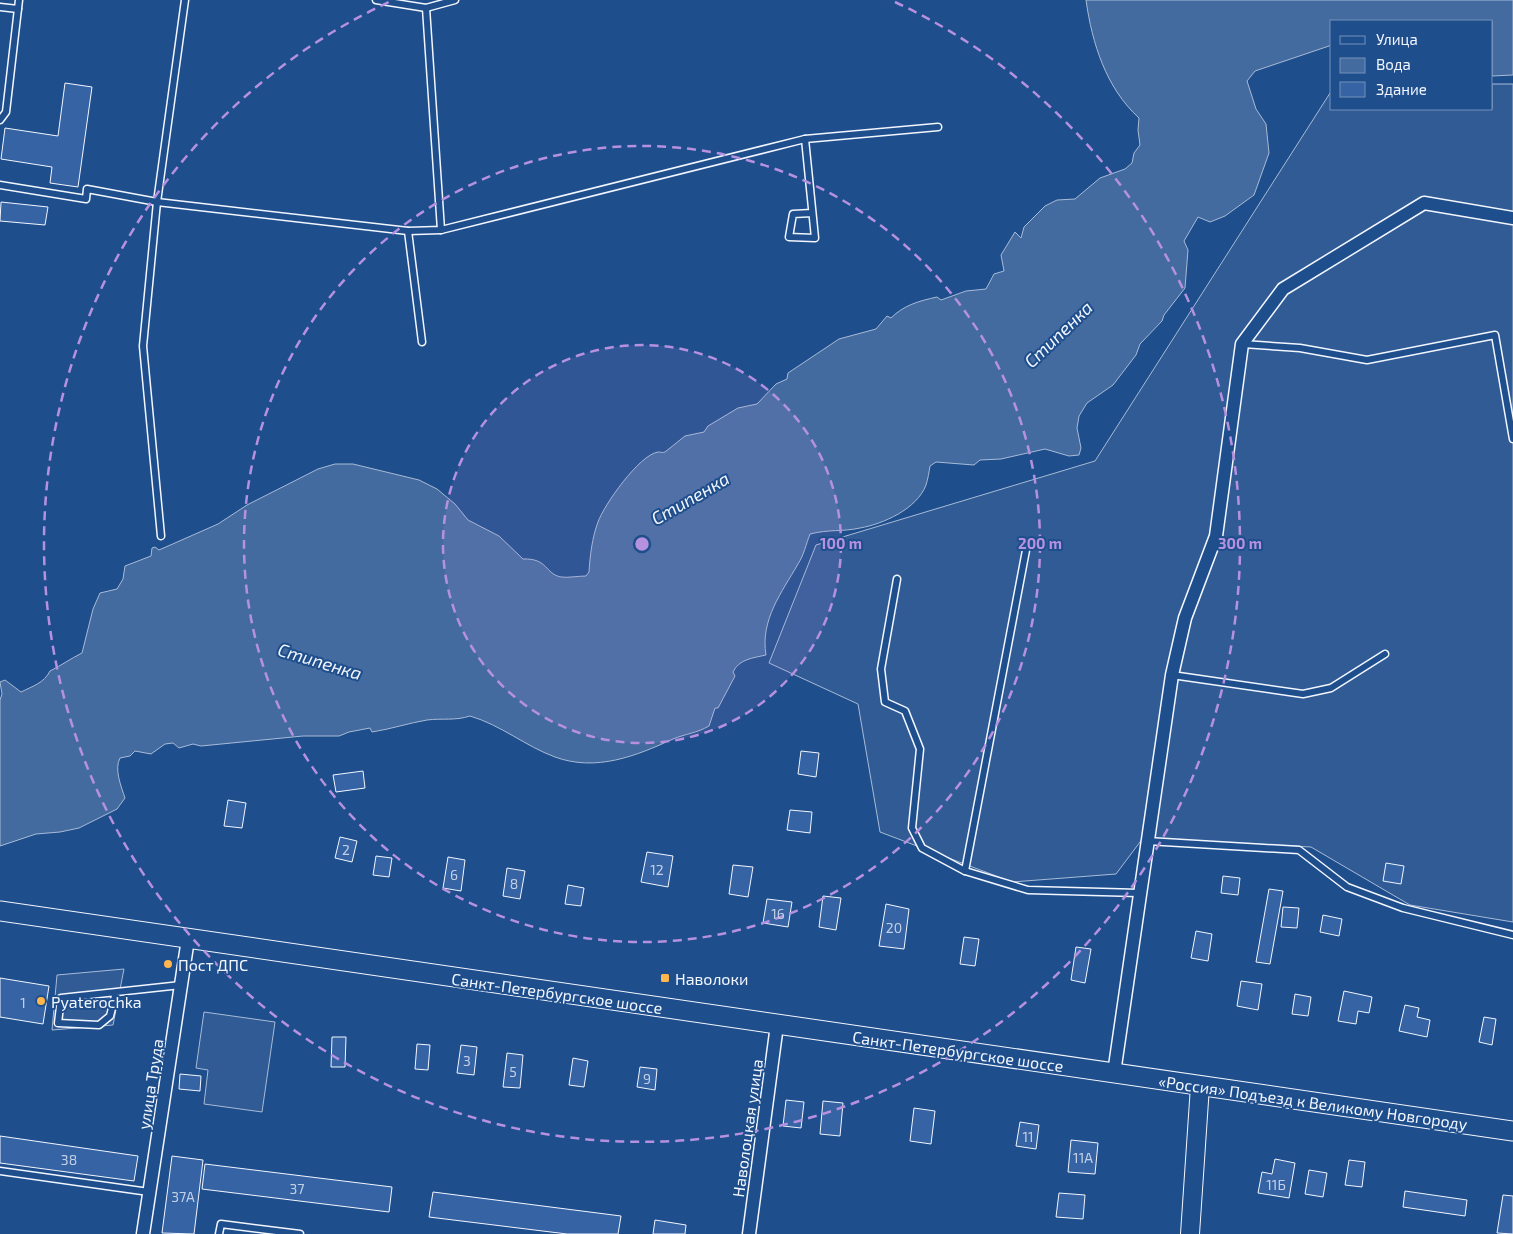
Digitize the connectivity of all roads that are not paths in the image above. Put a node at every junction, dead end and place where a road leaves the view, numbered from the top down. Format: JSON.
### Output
{"nodes":[{"id":1,"x":19,"y":0,"type":"edge"},
{"id":2,"x":185,"y":0,"type":"edge"},
{"id":3,"x":376,"y":0,"type":"edge"},
{"id":4,"x":455,"y":0,"type":"edge"},
{"id":5,"x":0,"y":7,"type":"edge"},
{"id":6,"x":18,"y":8,"type":"junction"},
{"id":7,"x":426,"y":8,"type":"junction"},
{"id":8,"x":0,"y":120,"type":"edge"},
{"id":9,"x":938,"y":127,"type":"dead end"},
{"id":10,"x":805,"y":139,"type":"junction"},
{"id":11,"x":0,"y":186,"type":"edge"},
{"id":12,"x":157,"y":202,"type":"junction"},
{"id":13,"x":812,"y":213,"type":"junction"},
{"id":14,"x":1513,"y":218,"type":"edge"},
{"id":15,"x":408,"y":230,"type":"junction"},
{"id":16,"x":441,"y":230,"type":"junction"},
{"id":17,"x":422,"y":342,"type":"dead end"},
{"id":18,"x":1242,"y":344,"type":"junction"},
{"id":19,"x":1513,"y":439,"type":"edge"},
{"id":20,"x":161,"y":536,"type":"dead end"},
{"id":21,"x":1027,"y":545,"type":"dead end"},
{"id":22,"x":897,"y":579,"type":"dead end"},
{"id":23,"x":1385,"y":654,"type":"dead end"},
{"id":24,"x":1172,"y":675,"type":"junction"},
{"id":25,"x":1147,"y":841,"type":"junction"},
{"id":26,"x":965,"y":871,"type":"junction"},
{"id":27,"x":1139,"y":893,"type":"junction"},
{"id":28,"x":0,"y":911,"type":"edge"},
{"id":29,"x":1513,"y":935,"type":"edge"},
{"id":30,"x":188,"y":939,"type":"junction"},
{"id":31,"x":181,"y":985,"type":"junction"},
{"id":32,"x":116,"y":992,"type":"junction"},
{"id":33,"x":776,"y":1026,"type":"junction"},
{"id":34,"x":1114,"y":1073,"type":"junction"},
{"id":35,"x":1200,"y":1086,"type":"junction"},
{"id":36,"x":1513,"y":1131,"type":"edge"},
{"id":37,"x":0,"y":1172,"type":"edge"},
{"id":38,"x":150,"y":1192,"type":"junction"},
{"id":39,"x":143,"y":1234,"type":"edge"},
{"id":40,"x":220,"y":1234,"type":"edge"},
{"id":41,"x":300,"y":1234,"type":"edge"},
{"id":42,"x":749,"y":1234,"type":"edge"},
{"id":43,"x":1190,"y":1234,"type":"edge"}],
"edges":[{"from":1,"to":6,"type":"lane"},
{"from":2,"to":12,"type":"lane"},
{"from":3,"to":7,"type":"lane"},
{"from":4,"to":7,"type":"lane"},
{"from":5,"to":6,"type":"lane"},
{"from":6,"to":8,"type":"lane"},
{"from":7,"to":16,"type":"lane"},
{"from":9,"to":10,"type":"lane"},
{"from":10,"to":13,"type":"lane"},
{"from":10,"to":16,"type":"lane"},
{"from":11,"to":12,"type":"lane"},
{"from":12,"to":15,"type":"lane"},
{"from":12,"to":20,"type":"lane"},
{"from":13,"to":13,"type":"lane"},
{"from":14,"to":18,"type":"street"},
{"from":15,"to":16,"type":"lane"},
{"from":15,"to":17,"type":"lane"},
{"from":18,"to":19,"type":"lane"},
{"from":18,"to":24,"type":"street"},
{"from":21,"to":26,"type":"lane"},
{"from":22,"to":26,"type":"lane"},
{"from":23,"to":24,"type":"lane"},
{"from":24,"to":25,"type":"street"},
{"from":25,"to":27,"type":"street"},
{"from":25,"to":29,"type":"lane"},
{"from":26,"to":27,"type":"lane"},
{"from":27,"to":34,"type":"street"},
{"from":28,"to":30,"type":"main road","name":"Санкт-Петербургское шоссе"},
{"from":30,"to":31,"type":"street","name":"улица Труда"},
{"from":30,"to":33,"type":"main road","name":"Санкт-Петербургское шоссе"},
{"from":31,"to":32,"type":"lane"},
{"from":31,"to":38,"type":"street","name":"улица Труда"},
{"from":32,"to":32,"type":"lane"},
{"from":33,"to":34,"type":"main road","name":"Санкт-Петербургское шоссе"},
{"from":33,"to":42,"type":"street","name":"Наволоцкая улица"},
{"from":34,"to":35,"type":"main road","name":"«Россия» Подъезд к Великому Новгороду"},
{"from":35,"to":36,"type":"main road","name":"«Россия» Подъезд к Великому Новгороду"},
{"from":35,"to":43,"type":"street"},
{"from":37,"to":38,"type":"lane"},
{"from":38,"to":39,"type":"street","name":"улица Труда"},
{"from":40,"to":41,"type":"lane"}]}
